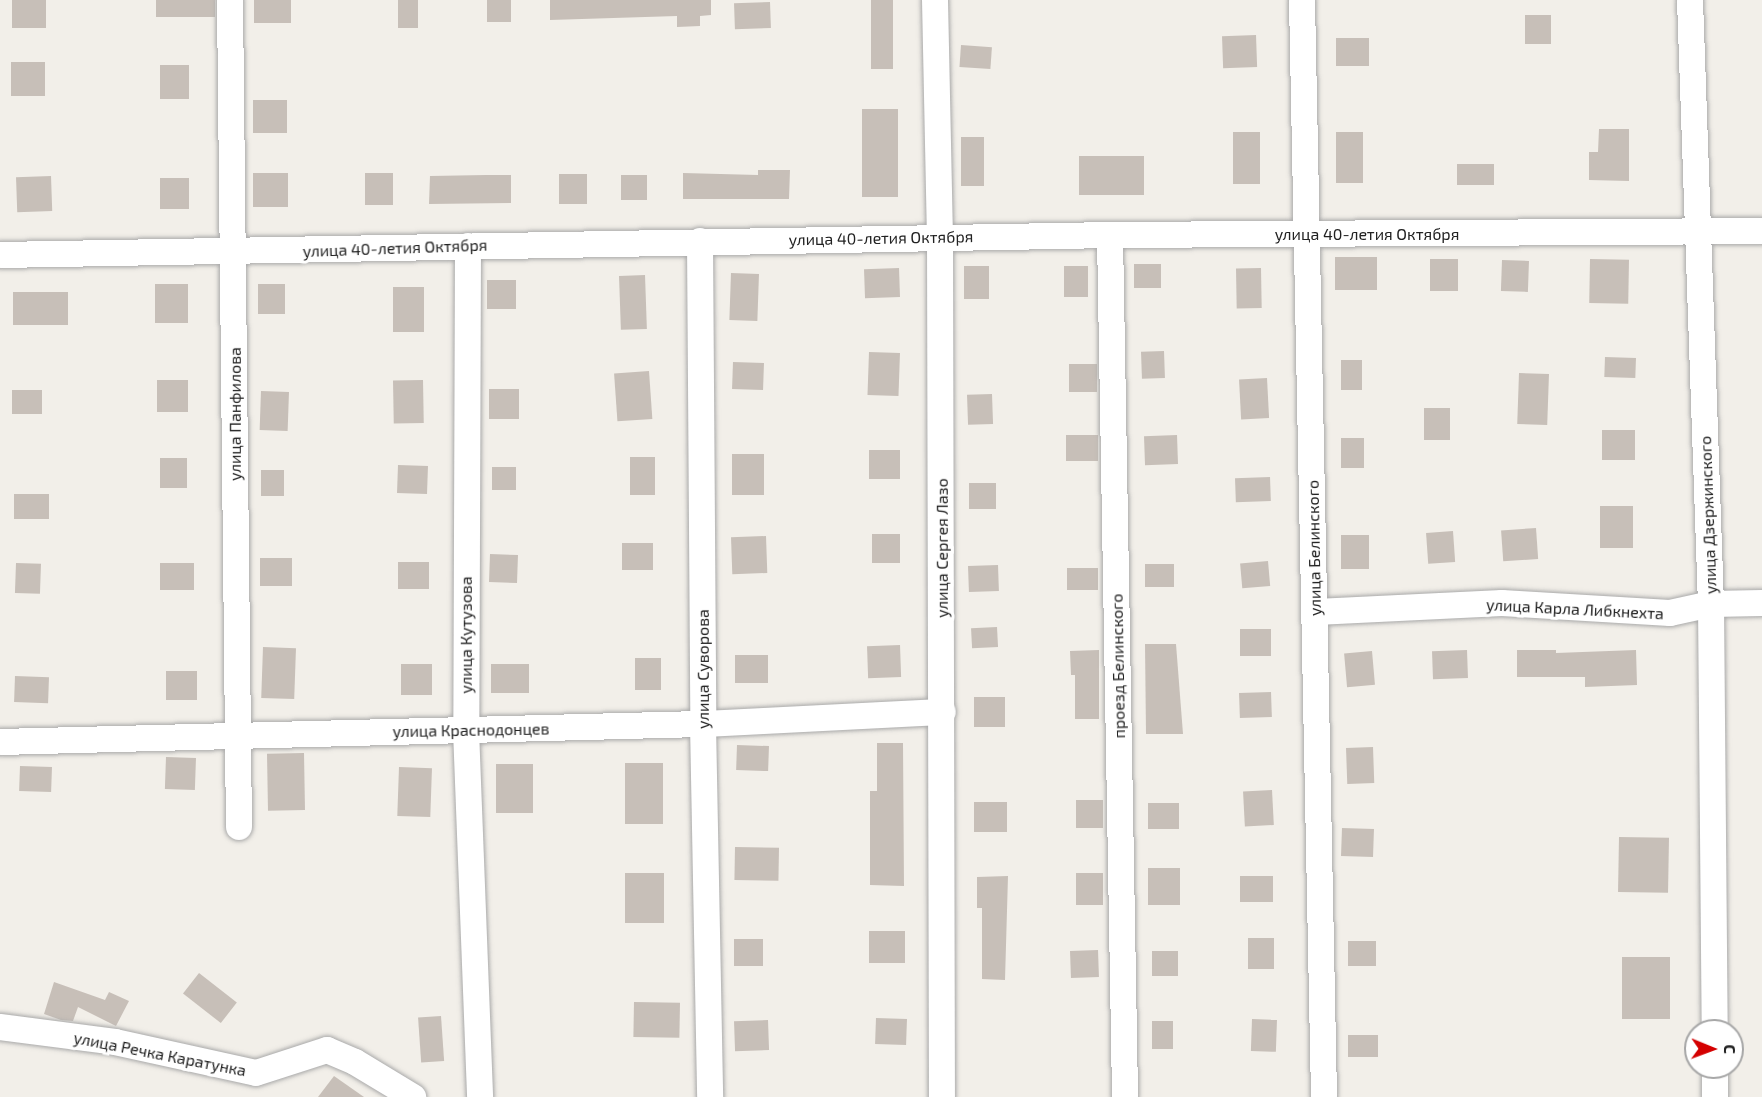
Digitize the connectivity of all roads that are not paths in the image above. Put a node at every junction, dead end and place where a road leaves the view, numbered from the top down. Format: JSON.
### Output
{"nodes":[{"id":1,"x":230,"y":0,"type":"edge"},
{"id":2,"x":935,"y":0,"type":"edge"},
{"id":3,"x":1302,"y":0,"type":"edge"},
{"id":4,"x":1690,"y":0,"type":"edge"},
{"id":5,"x":1762,"y":231,"type":"edge"},
{"id":6,"x":1698,"y":233,"type":"junction"},
{"id":7,"x":1306,"y":234,"type":"junction"},
{"id":8,"x":1110,"y":235,"type":"junction"},
{"id":9,"x":940,"y":237,"type":"junction"},
{"id":10,"x":700,"y":241,"type":"junction"},
{"id":11,"x":468,"y":246,"type":"junction"},
{"id":12,"x":234,"y":253,"type":"junction"},
{"id":13,"x":0,"y":255,"type":"edge"},
{"id":14,"x":1762,"y":603,"type":"edge"},
{"id":15,"x":1711,"y":604,"type":"junction"},
{"id":16,"x":1316,"y":612,"type":"junction"},
{"id":17,"x":943,"y":712,"type":"junction"},
{"id":18,"x":703,"y":724,"type":"junction"},
{"id":19,"x":466,"y":730,"type":"junction"},
{"id":20,"x":236,"y":735,"type":"junction"},
{"id":21,"x":0,"y":742,"type":"edge"},
{"id":22,"x":239,"y":827,"type":"dead end"},
{"id":23,"x":1715,"y":1019,"type":"edge"},
{"id":24,"x":0,"y":1027,"type":"edge"},
{"id":25,"x":1715,"y":1079,"type":"edge"},
{"id":26,"x":413,"y":1097,"type":"edge"},
{"id":27,"x":480,"y":1097,"type":"edge"},
{"id":28,"x":710,"y":1097,"type":"edge"},
{"id":29,"x":942,"y":1097,"type":"edge"},
{"id":30,"x":1125,"y":1097,"type":"edge"},
{"id":31,"x":1324,"y":1097,"type":"edge"},
{"id":32,"x":1715,"y":1097,"type":"edge"}],
"edges":[{"from":1,"to":12,"type":"street","name":"улица Панфилова"},
{"from":2,"to":9,"type":"street","name":"улица Сергея Лазо"},
{"from":3,"to":7,"type":"street","name":"улица Белинского"},
{"from":4,"to":6,"type":"street","name":"улица Дзержинского"},
{"from":5,"to":6,"type":"street","name":"улица 40-летия Октября"},
{"from":6,"to":7,"type":"street","name":"улица 40-летия Октября"},
{"from":6,"to":15,"type":"street","name":"улица Дзержинского"},
{"from":7,"to":8,"type":"street","name":"улица 40-летия Октября"},
{"from":7,"to":16,"type":"street","name":"улица Белинского"},
{"from":8,"to":9,"type":"street","name":"улица 40-летия Октября"},
{"from":8,"to":30,"type":"street","name":"проезд Белинского"},
{"from":9,"to":10,"type":"street","name":"улица 40-летия Октября"},
{"from":9,"to":17,"type":"street","name":"улица Сергея Лазо"},
{"from":10,"to":11,"type":"street","name":"улица 40-летия Октября"},
{"from":10,"to":18,"type":"street","name":"улица Суворова"},
{"from":11,"to":12,"type":"street","name":"улица 40-летия Октября"},
{"from":11,"to":19,"type":"street","name":"улица Кутузова"},
{"from":12,"to":13,"type":"street","name":"улица 40-летия Октября"},
{"from":12,"to":20,"type":"street","name":"улица Панфилова"},
{"from":14,"to":15,"type":"street","name":"улица Карла Либкнехта"},
{"from":15,"to":16,"type":"street","name":"улица Карла Либкнехта"},
{"from":15,"to":23,"type":"street","name":"улица Дзержинского"},
{"from":16,"to":31,"type":"street","name":"улица Белинского"},
{"from":17,"to":18,"type":"street","name":"улица Краснодонцев"},
{"from":17,"to":29,"type":"street","name":"улица Сергея Лазо"},
{"from":18,"to":19,"type":"street","name":"улица Краснодонцев"},
{"from":18,"to":28,"type":"street","name":"улица Суворова"},
{"from":19,"to":20,"type":"street","name":"улица Краснодонцев"},
{"from":19,"to":27,"type":"street","name":"улица Кутузова"},
{"from":20,"to":21,"type":"street","name":"улица Краснодонцев"},
{"from":20,"to":22,"type":"street","name":"улица Панфилова"},
{"from":24,"to":26,"type":"street","name":"улица Речка Каратунка"},
{"from":25,"to":32,"type":"street"}]}
